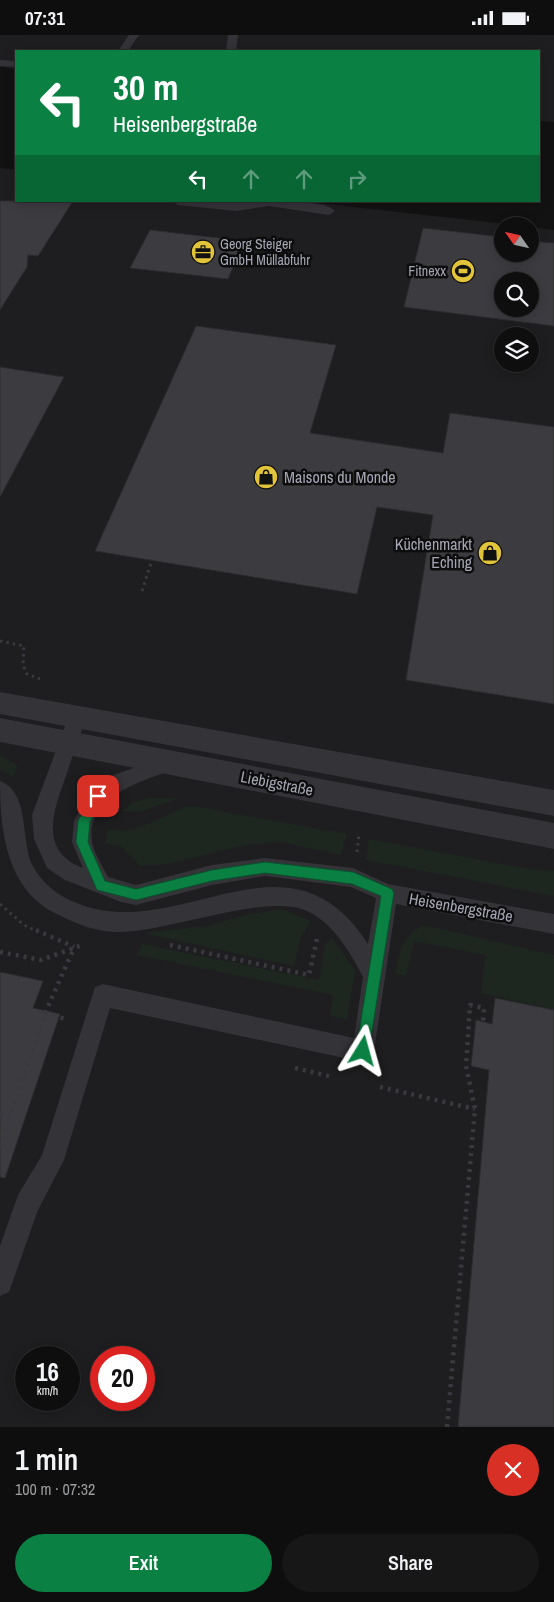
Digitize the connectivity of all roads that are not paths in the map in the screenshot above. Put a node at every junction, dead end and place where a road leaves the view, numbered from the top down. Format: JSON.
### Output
{"nodes":[{"id":1,"x":134,"y":35,"type":"edge"},
{"id":2,"x":233,"y":35,"type":"edge"},
{"id":3,"x":124,"y":50,"type":"edge"},
{"id":4,"x":231,"y":50,"type":"edge"},
{"id":5,"x":0,"y":63,"type":"edge"},
{"id":6,"x":15,"y":64,"type":"edge"},
{"id":7,"x":188,"y":202,"type":"edge"},
{"id":8,"x":269,"y":202,"type":"edge"},
{"id":9,"x":269,"y":202,"type":"edge"},
{"id":10,"x":329,"y":211,"type":"dead end"},
{"id":11,"x":0,"y":703,"type":"edge"},
{"id":12,"x":77,"y":717,"type":"junction"},
{"id":13,"x":0,"y":730,"type":"edge"},
{"id":14,"x":66,"y":743,"type":"junction"},
{"id":15,"x":168,"y":763,"type":"junction"},
{"id":16,"x":0,"y":790,"type":"edge"},
{"id":17,"x":554,"y":803,"type":"edge"},
{"id":18,"x":554,"y":836,"type":"edge"},
{"id":19,"x":101,"y":885,"type":"junction"},
{"id":20,"x":387,"y":893,"type":"junction"},
{"id":21,"x":554,"y":924,"type":"edge"},
{"id":22,"x":374,"y":977,"type":"junction"},
{"id":23,"x":0,"y":1283,"type":"edge"}],
"edges":[{"from":1,"to":3,"type":"lane"},
{"from":2,"to":4,"type":"lane"},
{"from":5,"to":6,"type":"lane"},
{"from":7,"to":9,"type":"lane"},
{"from":8,"to":10,"type":"lane"},
{"from":11,"to":12,"type":"street","name":"Liebigstraße"},
{"from":12,"to":14,"type":"lane","name":"Heisenbergstraße"},
{"from":12,"to":17,"type":"street","name":"Liebigstraße"},
{"from":13,"to":14,"type":"street","name":"Liebigstraße"},
{"from":14,"to":15,"type":"street","name":"Liebigstraße"},
{"from":14,"to":19,"type":"lane","name":"Heisenbergstraße"},
{"from":15,"to":18,"type":"street","name":"Liebigstraße"},
{"from":15,"to":19,"type":"lane"},
{"from":16,"to":22,"type":"lane"},
{"from":19,"to":20,"type":"lane","name":"Heisenbergstraße"},
{"from":20,"to":21,"type":"lane","name":"Heisenbergstraße"},
{"from":20,"to":22,"type":"lane"},
{"from":22,"to":23,"type":"lane"}]}
